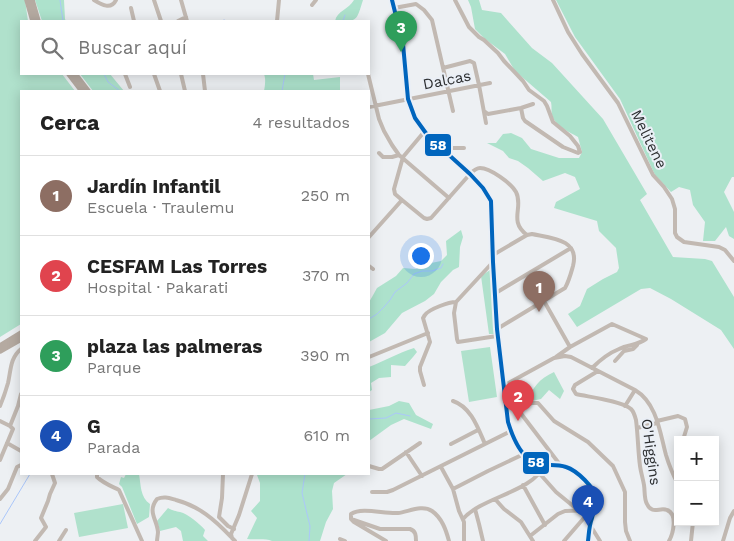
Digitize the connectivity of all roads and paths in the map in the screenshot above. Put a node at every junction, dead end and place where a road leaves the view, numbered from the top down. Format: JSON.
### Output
{"nodes":[{"id":1,"x":27,"y":0,"type":"edge"},
{"id":2,"x":32,"y":0,"type":"edge"},
{"id":3,"x":94,"y":0,"type":"edge"},
{"id":4,"x":116,"y":0,"type":"edge"},
{"id":5,"x":154,"y":0,"type":"edge"},
{"id":6,"x":181,"y":0,"type":"edge"},
{"id":7,"x":279,"y":0,"type":"edge"},
{"id":8,"x":316,"y":0,"type":"edge"},
{"id":9,"x":392,"y":0,"type":"edge"},
{"id":10,"x":455,"y":0,"type":"edge"},
{"id":11,"x":553,"y":0,"type":"edge"},
{"id":12,"x":312,"y":5,"type":"dead end"},
{"id":13,"x":131,"y":8,"type":"dead end"},
{"id":14,"x":394,"y":8,"type":"junction"},
{"id":15,"x":186,"y":19,"type":"edge"},
{"id":16,"x":33,"y":20,"type":"edge"},
{"id":17,"x":38,"y":20,"type":"edge"},
{"id":18,"x":134,"y":20,"type":"edge"},
{"id":19,"x":161,"y":20,"type":"edge"},
{"id":20,"x":277,"y":20,"type":"edge"},
{"id":21,"x":444,"y":68,"type":"junction"},
{"id":22,"x":70,"y":75,"type":"edge"},
{"id":23,"x":76,"y":75,"type":"edge"},
{"id":24,"x":125,"y":75,"type":"edge"},
{"id":25,"x":154,"y":75,"type":"edge"},
{"id":26,"x":181,"y":75,"type":"edge"},
{"id":27,"x":203,"y":75,"type":"edge"},
{"id":28,"x":368,"y":75,"type":"edge"},
{"id":29,"x":490,"y":83,"type":"dead end"},
{"id":30,"x":479,"y":85,"type":"junction"},
{"id":31,"x":130,"y":87,"type":"dead end"},
{"id":32,"x":81,"y":90,"type":"edge"},
{"id":33,"x":87,"y":90,"type":"edge"},
{"id":34,"x":160,"y":90,"type":"edge"},
{"id":35,"x":185,"y":90,"type":"edge"},
{"id":36,"x":205,"y":90,"type":"edge"},
{"id":37,"x":449,"y":92,"type":"junction"},
{"id":38,"x":408,"y":99,"type":"junction"},
{"id":39,"x":533,"y":104,"type":"dead end"},
{"id":40,"x":375,"y":106,"type":"junction"},
{"id":41,"x":370,"y":107,"type":"edge"},
{"id":42,"x":520,"y":108,"type":"junction"},
{"id":43,"x":453,"y":111,"type":"dead end"},
{"id":44,"x":484,"y":111,"type":"junction"},
{"id":45,"x":486,"y":123,"type":"dead end"},
{"id":46,"x":424,"y":132,"type":"junction"},
{"id":47,"x":438,"y":145,"type":"junction"},
{"id":48,"x":464,"y":148,"type":"dead end"},
{"id":49,"x":379,"y":153,"type":"dead end"},
{"id":50,"x":401,"y":156,"type":"junction"},
{"id":51,"x":470,"y":174,"type":"junction"},
{"id":52,"x":449,"y":198,"type":"junction"},
{"id":53,"x":402,"y":200,"type":"junction"},
{"id":54,"x":527,"y":235,"type":"junction"},
{"id":55,"x":370,"y":237,"type":"edge"},
{"id":56,"x":571,"y":248,"type":"junction"},
{"id":57,"x":493,"y":255,"type":"junction"},
{"id":58,"x":734,"y":261,"type":"edge"},
{"id":59,"x":493,"y":262,"type":"junction"},
{"id":60,"x":494,"y":294,"type":"junction"},
{"id":61,"x":544,"y":301,"type":"junction"},
{"id":62,"x":456,"y":302,"type":"junction"},
{"id":63,"x":497,"y":329,"type":"junction"},
{"id":64,"x":428,"y":332,"type":"junction"},
{"id":65,"x":20,"y":334,"type":"edge"},
{"id":66,"x":498,"y":336,"type":"junction"},
{"id":67,"x":20,"y":339,"type":"edge"},
{"id":68,"x":638,"y":345,"type":"junction"},
{"id":69,"x":0,"y":346,"type":"edge"},
{"id":70,"x":570,"y":347,"type":"junction"},
{"id":71,"x":20,"y":350,"type":"edge"},
{"id":72,"x":0,"y":351,"type":"edge"},
{"id":73,"x":370,"y":356,"type":"edge"},
{"id":74,"x":554,"y":358,"type":"junction"},
{"id":75,"x":615,"y":362,"type":"dead end"},
{"id":76,"x":592,"y":368,"type":"junction"},
{"id":77,"x":598,"y":371,"type":"junction"},
{"id":78,"x":424,"y":385,"type":"dead end"},
{"id":79,"x":503,"y":386,"type":"junction"},
{"id":80,"x":635,"y":390,"type":"junction"},
{"id":81,"x":20,"y":398,"type":"edge"},
{"id":82,"x":453,"y":401,"type":"dead end"},
{"id":83,"x":0,"y":406,"type":"edge"},
{"id":84,"x":625,"y":406,"type":"junction"},
{"id":85,"x":516,"y":407,"type":"junction"},
{"id":86,"x":506,"y":408,"type":"junction"},
{"id":87,"x":0,"y":421,"type":"edge"},
{"id":88,"x":657,"y":422,"type":"junction"},
{"id":89,"x":10,"y":426,"type":"junction"},
{"id":90,"x":637,"y":428,"type":"junction"},
{"id":91,"x":478,"y":430,"type":"junction"},
{"id":92,"x":511,"y":432,"type":"junction"},
{"id":93,"x":684,"y":436,"type":"edge"},
{"id":94,"x":7,"y":443,"type":"junction"},
{"id":95,"x":420,"y":443,"type":"dead end"},
{"id":96,"x":450,"y":444,"type":"dead end"},
{"id":97,"x":485,"y":444,"type":"junction"},
{"id":98,"x":20,"y":450,"type":"edge"},
{"id":99,"x":406,"y":452,"type":"junction"},
{"id":100,"x":524,"y":454,"type":"junction"},
{"id":101,"x":0,"y":460,"type":"edge"},
{"id":102,"x":20,"y":466,"type":"edge"},
{"id":103,"x":370,"y":466,"type":"edge"},
{"id":104,"x":544,"y":466,"type":"junction"},
{"id":105,"x":561,"y":466,"type":"junction"},
{"id":106,"x":441,"y":467,"type":"junction"},
{"id":107,"x":540,"y":474,"type":"junction"},
{"id":108,"x":52,"y":475,"type":"edge"},
{"id":109,"x":224,"y":475,"type":"edge"},
{"id":110,"x":252,"y":475,"type":"edge"},
{"id":111,"x":97,"y":476,"type":"edge"},
{"id":112,"x":422,"y":476,"type":"junction"},
{"id":113,"x":677,"y":481,"type":"edge"},
{"id":114,"x":523,"y":485,"type":"junction"},
{"id":115,"x":453,"y":489,"type":"junction"},
{"id":116,"x":372,"y":492,"type":"dead end"},
{"id":117,"x":0,"y":499,"type":"edge"},
{"id":118,"x":495,"y":499,"type":"junction"},
{"id":119,"x":475,"y":509,"type":"junction"},
{"id":120,"x":578,"y":510,"type":"junction"},
{"id":121,"x":592,"y":510,"type":"junction"},
{"id":122,"x":734,"y":511,"type":"edge"},
{"id":123,"x":351,"y":518,"type":"junction"},
{"id":124,"x":463,"y":518,"type":"junction"},
{"id":125,"x":545,"y":525,"type":"junction"},
{"id":126,"x":590,"y":525,"type":"junction"},
{"id":127,"x":693,"y":526,"type":"edge"},
{"id":128,"x":234,"y":529,"type":"junction"},
{"id":129,"x":66,"y":530,"type":"dead end"},
{"id":130,"x":231,"y":536,"type":"junction"},
{"id":131,"x":530,"y":536,"type":"junction"},
{"id":132,"x":35,"y":541,"type":"edge"},
{"id":133,"x":59,"y":541,"type":"edge"},
{"id":134,"x":142,"y":541,"type":"edge"},
{"id":135,"x":157,"y":541,"type":"edge"},
{"id":136,"x":235,"y":541,"type":"edge"},
{"id":137,"x":386,"y":541,"type":"edge"},
{"id":138,"x":416,"y":541,"type":"edge"},
{"id":139,"x":450,"y":541,"type":"edge"},
{"id":140,"x":464,"y":541,"type":"edge"},
{"id":141,"x":483,"y":541,"type":"edge"},
{"id":142,"x":533,"y":541,"type":"edge"},
{"id":143,"x":564,"y":541,"type":"edge"},
{"id":144,"x":588,"y":541,"type":"edge"},
{"id":145,"x":600,"y":541,"type":"edge"},
{"id":146,"x":630,"y":541,"type":"edge"},
{"id":147,"x":669,"y":541,"type":"edge"},
{"id":148,"x":691,"y":541,"type":"edge"},
{"id":149,"x":723,"y":541,"type":"edge"}],
"edges":[{"from":1,"to":16,"type":"highway"},
{"from":2,"to":17,"type":"highway"},
{"from":3,"to":4,"type":"street"},
{"from":5,"to":19,"type":"street"},
{"from":6,"to":15,"type":"street"},
{"from":7,"to":20,"type":"street"},
{"from":8,"to":12,"type":"street"},
{"from":9,"to":14,"type":"street"},
{"from":10,"to":42,"type":"street"},
{"from":11,"to":58,"type":"street","name":"Melitene"},
{"from":13,"to":18,"type":"street"},
{"from":14,"to":21,"type":"street"},
{"from":14,"to":38,"type":"street"},
{"from":21,"to":30,"type":"street"},
{"from":21,"to":37,"type":"street"},
{"from":22,"to":32,"type":"highway"},
{"from":23,"to":33,"type":"highway"},
{"from":24,"to":31,"type":"street"},
{"from":25,"to":34,"type":"street"},
{"from":26,"to":35,"type":"street"},
{"from":27,"to":36,"type":"street"},
{"from":28,"to":40,"type":"street"},
{"from":29,"to":30,"type":"street","name":"Dalcas"},
{"from":30,"to":37,"type":"street","name":"Dalcas"},
{"from":30,"to":44,"type":"street"},
{"from":37,"to":38,"type":"street","name":"Dalcas"},
{"from":37,"to":43,"type":"street"},
{"from":38,"to":40,"type":"street","name":"Dalcas"},
{"from":38,"to":46,"type":"street"},
{"from":39,"to":42,"type":"street"},
{"from":40,"to":41,"type":"street","name":"Dalcas"},
{"from":40,"to":50,"type":"street"},
{"from":42,"to":44,"type":"street"},
{"from":44,"to":45,"type":"street"},
{"from":46,"to":47,"type":"street"},
{"from":46,"to":50,"type":"street"},
{"from":47,"to":48,"type":"street"},
{"from":47,"to":51,"type":"street"},
{"from":49,"to":50,"type":"street"},
{"from":50,"to":52,"type":"street"},
{"from":50,"to":53,"type":"street"},
{"from":51,"to":52,"type":"street"},
{"from":51,"to":54,"type":"street"},
{"from":51,"to":57,"type":"street"},
{"from":52,"to":53,"type":"street"},
{"from":53,"to":55,"type":"street"},
{"from":54,"to":56,"type":"street"},
{"from":54,"to":57,"type":"street"},
{"from":56,"to":60,"type":"street"},
{"from":56,"to":61,"type":"street"},
{"from":57,"to":59,"type":"street"},
{"from":59,"to":60,"type":"street"},
{"from":59,"to":62,"type":"street"},
{"from":60,"to":63,"type":"street"},
{"from":61,"to":63,"type":"street"},
{"from":61,"to":70,"type":"street"},
{"from":62,"to":64,"type":"street"},
{"from":62,"to":66,"type":"street"},
{"from":63,"to":66,"type":"street"},
{"from":64,"to":73,"type":"street"},
{"from":64,"to":78,"type":"street"},
{"from":65,"to":69,"type":"highway"},
{"from":66,"to":79,"type":"street"},
{"from":67,"to":72,"type":"highway"},
{"from":68,"to":70,"type":"street"},
{"from":68,"to":75,"type":"street"},
{"from":68,"to":76,"type":"street"},
{"from":70,"to":74,"type":"street"},
{"from":71,"to":83,"type":"street"},
{"from":74,"to":76,"type":"street"},
{"from":74,"to":79,"type":"street"},
{"from":76,"to":77,"type":"street"},
{"from":77,"to":80,"type":"street"},
{"from":77,"to":84,"type":"street","name":"O'Higgins"},
{"from":79,"to":86,"type":"street"},
{"from":80,"to":84,"type":"street"},
{"from":80,"to":88,"type":"street"},
{"from":81,"to":89,"type":"street"},
{"from":82,"to":91,"type":"street"},
{"from":84,"to":90,"type":"street","name":"O'Higgins"},
{"from":85,"to":86,"type":"street"},
{"from":85,"to":105,"type":"street"},
{"from":85,"to":146,"type":"street"},
{"from":86,"to":92,"type":"street"},
{"from":87,"to":89,"type":"street"},
{"from":88,"to":90,"type":"street"},
{"from":88,"to":93,"type":"street"},
{"from":88,"to":113,"type":"street"},
{"from":89,"to":94,"type":"street"},
{"from":90,"to":147,"type":"street","name":"O'Higgins"},
{"from":91,"to":96,"type":"street"},
{"from":91,"to":97,"type":"street"},
{"from":92,"to":97,"type":"street"},
{"from":92,"to":100,"type":"street"},
{"from":94,"to":98,"type":"street"},
{"from":94,"to":101,"type":"street"},
{"from":95,"to":99,"type":"street"},
{"from":97,"to":106,"type":"street"},
{"from":99,"to":103,"type":"street"},
{"from":99,"to":112,"type":"street"},
{"from":100,"to":104,"type":"street"},
{"from":100,"to":115,"type":"street"},
{"from":102,"to":117,"type":"street"},
{"from":104,"to":105,"type":"street"},
{"from":104,"to":107,"type":"street"},
{"from":105,"to":121,"type":"street"},
{"from":106,"to":112,"type":"street"},
{"from":106,"to":115,"type":"street"},
{"from":107,"to":114,"type":"street"},
{"from":107,"to":120,"type":"street"},
{"from":108,"to":132,"type":"street"},
{"from":109,"to":128,"type":"street"},
{"from":110,"to":128,"type":"street"},
{"from":111,"to":134,"type":"street"},
{"from":112,"to":116,"type":"street"},
{"from":114,"to":118,"type":"street"},
{"from":114,"to":125,"type":"street"},
{"from":115,"to":124,"type":"street"},
{"from":118,"to":119,"type":"street"},
{"from":118,"to":131,"type":"street"},
{"from":119,"to":124,"type":"street"},
{"from":119,"to":141,"type":"street"},
{"from":120,"to":121,"type":"street"},
{"from":120,"to":125,"type":"street"},
{"from":121,"to":126,"type":"street"},
{"from":121,"to":143,"type":"street"},
{"from":122,"to":149,"type":"street"},
{"from":123,"to":137,"type":"street"},
{"from":123,"to":138,"type":"street"},
{"from":123,"to":139,"type":"street"},
{"from":124,"to":140,"type":"street"},
{"from":125,"to":131,"type":"street"},
{"from":126,"to":144,"type":"street"},
{"from":126,"to":145,"type":"street"},
{"from":127,"to":148,"type":"street"},
{"from":128,"to":130,"type":"street"},
{"from":129,"to":133,"type":"street"},
{"from":130,"to":135,"type":"street"},
{"from":130,"to":136,"type":"street"},
{"from":131,"to":142,"type":"street"}]}
